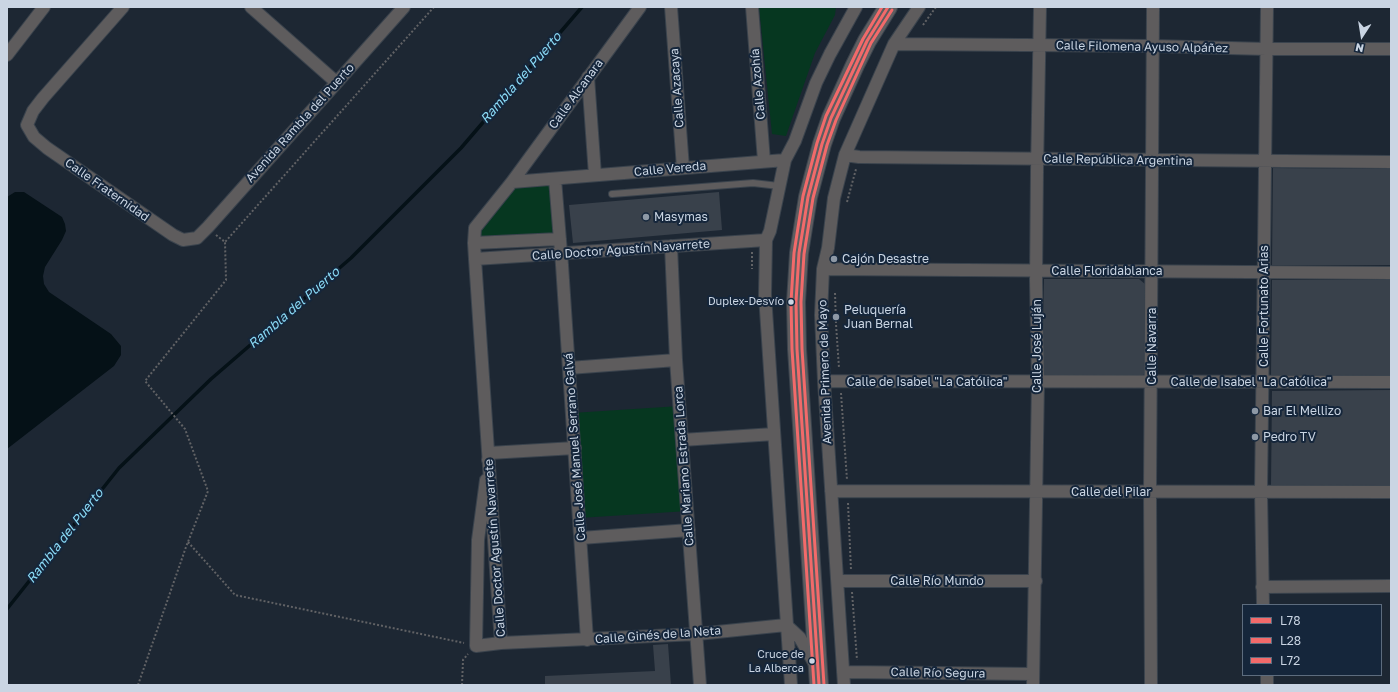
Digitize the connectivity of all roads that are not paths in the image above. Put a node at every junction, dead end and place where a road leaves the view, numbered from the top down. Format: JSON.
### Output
{"nodes":[{"id":1,"x":44,"y":7,"type":"edge"},
{"id":2,"x":124,"y":7,"type":"edge"},
{"id":3,"x":251,"y":7,"type":"edge"},
{"id":4,"x":404,"y":7,"type":"edge"},
{"id":5,"x":640,"y":7,"type":"edge"},
{"id":6,"x":671,"y":7,"type":"edge"},
{"id":7,"x":752,"y":7,"type":"edge"},
{"id":8,"x":856,"y":7,"type":"edge"},
{"id":9,"x":888,"y":7,"type":"edge"},
{"id":10,"x":919,"y":7,"type":"edge"},
{"id":11,"x":1040,"y":7,"type":"edge"},
{"id":12,"x":1153,"y":7,"type":"edge"},
{"id":13,"x":1267,"y":7,"type":"edge"},
{"id":14,"x":894,"y":44,"type":"junction"},
{"id":15,"x":1040,"y":45,"type":"junction"},
{"id":16,"x":1153,"y":46,"type":"junction"},
{"id":17,"x":1266,"y":49,"type":"junction"},
{"id":18,"x":1391,"y":49,"type":"edge"},
{"id":19,"x":7,"y":55,"type":"edge"},
{"id":20,"x":588,"y":77,"type":"junction"},
{"id":21,"x":336,"y":82,"type":"junction"},
{"id":22,"x":845,"y":155,"type":"junction"},
{"id":23,"x":1037,"y":159,"type":"junction"},
{"id":24,"x":785,"y":160,"type":"junction"},
{"id":25,"x":1153,"y":160,"type":"junction"},
{"id":26,"x":1265,"y":160,"type":"junction"},
{"id":27,"x":764,"y":161,"type":"junction"},
{"id":28,"x":1391,"y":162,"type":"edge"},
{"id":29,"x":683,"y":168,"type":"junction"},
{"id":30,"x":595,"y":175,"type":"junction"},
{"id":31,"x":555,"y":179,"type":"junction"},
{"id":32,"x":512,"y":182,"type":"junction"},
{"id":33,"x":779,"y":186,"type":"junction"},
{"id":34,"x":612,"y":194,"type":"dead end"},
{"id":35,"x":197,"y":238,"type":"joint"},
{"id":36,"x":560,"y":238,"type":"junction"},
{"id":37,"x":766,"y":240,"type":"junction"},
{"id":38,"x":474,"y":244,"type":"junction"},
{"id":39,"x":671,"y":246,"type":"junction"},
{"id":40,"x":561,"y":254,"type":"junction"},
{"id":41,"x":475,"y":260,"type":"junction"},
{"id":42,"x":823,"y":269,"type":"junction"},
{"id":43,"x":1036,"y":271,"type":"junction"},
{"id":44,"x":1152,"y":271,"type":"junction"},
{"id":45,"x":1263,"y":272,"type":"junction"},
{"id":46,"x":1391,"y":273,"type":"edge"},
{"id":47,"x":676,"y":360,"type":"junction"},
{"id":48,"x":569,"y":368,"type":"junction"},
{"id":49,"x":824,"y":381,"type":"junction"},
{"id":50,"x":1038,"y":382,"type":"junction"},
{"id":51,"x":1152,"y":382,"type":"junction"},
{"id":52,"x":1391,"y":382,"type":"edge"},
{"id":53,"x":1264,"y":383,"type":"junction"},
{"id":54,"x":774,"y":434,"type":"junction"},
{"id":55,"x":682,"y":440,"type":"junction"},
{"id":56,"x":575,"y":448,"type":"junction"},
{"id":57,"x":489,"y":453,"type":"junction"},
{"id":58,"x":831,"y":491,"type":"junction"},
{"id":59,"x":1036,"y":491,"type":"junction"},
{"id":60,"x":1150,"y":492,"type":"junction"},
{"id":61,"x":1261,"y":492,"type":"junction"},
{"id":62,"x":1391,"y":492,"type":"edge"},
{"id":63,"x":689,"y":530,"type":"junction"},
{"id":64,"x":581,"y":538,"type":"junction"},
{"id":65,"x":838,"y":581,"type":"junction"},
{"id":66,"x":1036,"y":581,"type":"junction"},
{"id":67,"x":1391,"y":586,"type":"edge"},
{"id":68,"x":1262,"y":587,"type":"junction"},
{"id":69,"x":1263,"y":604,"type":"edge"},
{"id":70,"x":786,"y":624,"type":"junction"},
{"id":71,"x":697,"y":634,"type":"junction"},
{"id":72,"x":587,"y":640,"type":"junction"},
{"id":73,"x":501,"y":643,"type":"junction"},
{"id":74,"x":476,"y":646,"type":"joint"},
{"id":75,"x":843,"y":672,"type":"junction"},
{"id":76,"x":818,"y":677,"type":"edge"},
{"id":77,"x":1033,"y":679,"type":"edge"},
{"id":78,"x":700,"y":685,"type":"edge"},
{"id":79,"x":791,"y":685,"type":"edge"},
{"id":80,"x":844,"y":685,"type":"edge"},
{"id":81,"x":1151,"y":685,"type":"edge"}],
"edges":[{"from":1,"to":19,"type":"street"},
{"from":2,"to":35,"type":"street","name":"Calle Fraternidad"},
{"from":3,"to":21,"type":"street"},
{"from":4,"to":21,"type":"street","name":"Avenida Rambla del Puerto"},
{"from":5,"to":20,"type":"street","name":"Calle Alcanara"},
{"from":6,"to":29,"type":"street","name":"Calle Azacaya"},
{"from":7,"to":27,"type":"street","name":"Calle Azohía"},
{"from":8,"to":24,"type":"street"},
{"from":9,"to":76,"type":"main road","name":"Avenida Primero de Mayo"},
{"from":10,"to":14,"type":"street","name":"Avenida Primero de Mayo"},
{"from":11,"to":15,"type":"street","name":"Calle José Luján"},
{"from":12,"to":16,"type":"street","name":"Calle Navarra"},
{"from":13,"to":17,"type":"street","name":"Calle Fortunato Arias"},
{"from":14,"to":15,"type":"street","name":"Calle Filomena Ayuso Alpáñez"},
{"from":14,"to":22,"type":"street","name":"Avenida Primero de Mayo"},
{"from":15,"to":16,"type":"street","name":"Calle Filomena Ayuso Alpáñez"},
{"from":15,"to":23,"type":"street","name":"Calle José Luján"},
{"from":16,"to":17,"type":"street","name":"Calle Filomena Ayuso Alpáñez"},
{"from":16,"to":25,"type":"street","name":"Calle Navarra"},
{"from":17,"to":18,"type":"street","name":"Calle Filomena Ayuso Alpáñez"},
{"from":17,"to":26,"type":"street","name":"Calle Fortunato Arias"},
{"from":20,"to":30,"type":"street"},
{"from":20,"to":32,"type":"street","name":"Calle Alcanara"},
{"from":21,"to":35,"type":"street","name":"Avenida Rambla del Puerto"},
{"from":22,"to":23,"type":"street","name":"Calle República Argentina"},
{"from":22,"to":42,"type":"street","name":"Avenida Primero de Mayo"},
{"from":23,"to":25,"type":"street","name":"Calle República Argentina"},
{"from":23,"to":43,"type":"street","name":"Calle José Luján"},
{"from":24,"to":27,"type":"street","name":"Calle Vereda"},
{"from":24,"to":33,"type":"street"},
{"from":25,"to":26,"type":"street","name":"Calle República Argentina"},
{"from":25,"to":44,"type":"street","name":"Calle Navarra"},
{"from":26,"to":28,"type":"street","name":"Calle República Argentina"},
{"from":26,"to":45,"type":"street","name":"Calle Fortunato Arias"},
{"from":27,"to":29,"type":"street","name":"Calle Vereda"},
{"from":29,"to":30,"type":"street","name":"Calle Vereda"},
{"from":30,"to":31,"type":"street","name":"Calle Vereda"},
{"from":31,"to":32,"type":"street","name":"Calle Vereda"},
{"from":31,"to":36,"type":"street","name":"Calle José Manuel Serrano Galvá"},
{"from":32,"to":38,"type":"street","name":"Calle Alcanara"},
{"from":33,"to":34,"type":"lane"},
{"from":33,"to":37,"type":"street"},
{"from":36,"to":38,"type":"street","name":"Calle Doctor Agustín Navarrete"},
{"from":36,"to":40,"type":"street","name":"Calle José Manuel Serrano Galvá"},
{"from":37,"to":39,"type":"street","name":"Calle Doctor Agustín Navarrete"},
{"from":37,"to":54,"type":"street"},
{"from":38,"to":41,"type":"street","name":"Calle Doctor Agustín Navarrete"},
{"from":39,"to":40,"type":"street","name":"Calle Doctor Agustín Navarrete"},
{"from":39,"to":47,"type":"street","name":"Calle Mariano Estrada Lorca"},
{"from":40,"to":41,"type":"street","name":"Calle Doctor Agustín Navarrete"},
{"from":40,"to":48,"type":"street","name":"Calle José Manuel Serrano Galvá"},
{"from":41,"to":57,"type":"street","name":"Calle Doctor Agustín Navarrete"},
{"from":42,"to":43,"type":"street","name":"Calle Floridablanca"},
{"from":42,"to":49,"type":"street","name":"Avenida Primero de Mayo"},
{"from":43,"to":44,"type":"street","name":"Calle Floridablanca"},
{"from":43,"to":50,"type":"street","name":"Calle José Luján"},
{"from":44,"to":45,"type":"street","name":"Calle Floridablanca"},
{"from":44,"to":51,"type":"street","name":"Calle Navarra"},
{"from":45,"to":46,"type":"street","name":"Calle Floridablanca"},
{"from":45,"to":53,"type":"street","name":"Calle Fortunato Arias"},
{"from":47,"to":48,"type":"street"},
{"from":47,"to":55,"type":"street","name":"Calle Mariano Estrada Lorca"},
{"from":48,"to":56,"type":"street","name":"Calle José Manuel Serrano Galvá"},
{"from":49,"to":50,"type":"street","name":"Calle de Isabel \"La Católica\""},
{"from":49,"to":58,"type":"street","name":"Avenida Primero de Mayo"},
{"from":50,"to":51,"type":"street","name":"Calle de Isabel \"La Católica\""},
{"from":50,"to":59,"type":"street","name":"Calle José Luján"},
{"from":51,"to":53,"type":"street","name":"Calle de Isabel \"La Católica\""},
{"from":51,"to":60,"type":"street","name":"Calle Navarra"},
{"from":52,"to":53,"type":"street","name":"Calle de Isabel \"La Católica\""},
{"from":53,"to":61,"type":"street","name":"Calle Fortunato Arias"},
{"from":54,"to":55,"type":"street"},
{"from":54,"to":70,"type":"street"},
{"from":55,"to":63,"type":"street","name":"Calle Mariano Estrada Lorca"},
{"from":56,"to":57,"type":"street"},
{"from":56,"to":64,"type":"street","name":"Calle José Manuel Serrano Galvá"},
{"from":57,"to":73,"type":"street","name":"Calle Doctor Agustín Navarrete"},
{"from":57,"to":74,"type":"street","name":"Calle Doctor Agustín Navarrete"},
{"from":58,"to":59,"type":"street","name":"Calle del Pilar"},
{"from":58,"to":65,"type":"street","name":"Avenida Primero de Mayo"},
{"from":59,"to":60,"type":"street","name":"Calle del Pilar"},
{"from":59,"to":66,"type":"street","name":"Calle José Luján"},
{"from":60,"to":61,"type":"street","name":"Calle del Pilar"},
{"from":60,"to":81,"type":"street","name":"Calle Navarra"},
{"from":61,"to":62,"type":"street","name":"Calle del Pilar"},
{"from":61,"to":68,"type":"street","name":"Calle Fortunato Arias"},
{"from":63,"to":64,"type":"street"},
{"from":63,"to":71,"type":"street","name":"Calle Mariano Estrada Lorca"},
{"from":64,"to":72,"type":"street","name":"Calle José Manuel Serrano Galvá"},
{"from":65,"to":66,"type":"street","name":"Calle Río Mundo"},
{"from":65,"to":75,"type":"street","name":"Avenida Primero de Mayo"},
{"from":66,"to":77,"type":"street","name":"Calle José Luján"},
{"from":67,"to":68,"type":"street"},
{"from":68,"to":69,"type":"street","name":"Calle Fortunato Arias"},
{"from":70,"to":71,"type":"street","name":"Calle Ginés de la Neta"},
{"from":70,"to":76,"type":"street"},
{"from":70,"to":79,"type":"street"},
{"from":71,"to":72,"type":"street","name":"Calle Ginés de la Neta"},
{"from":71,"to":78,"type":"street","name":"Calle Mariano Estrada Lorca"},
{"from":72,"to":73,"type":"street","name":"Calle Ginés de la Neta"},
{"from":73,"to":74,"type":"street","name":"Calle Ginés de la Neta"},
{"from":75,"to":77,"type":"street","name":"Calle Río Segura"},
{"from":75,"to":80,"type":"street","name":"Avenida Primero de Mayo"}]}
